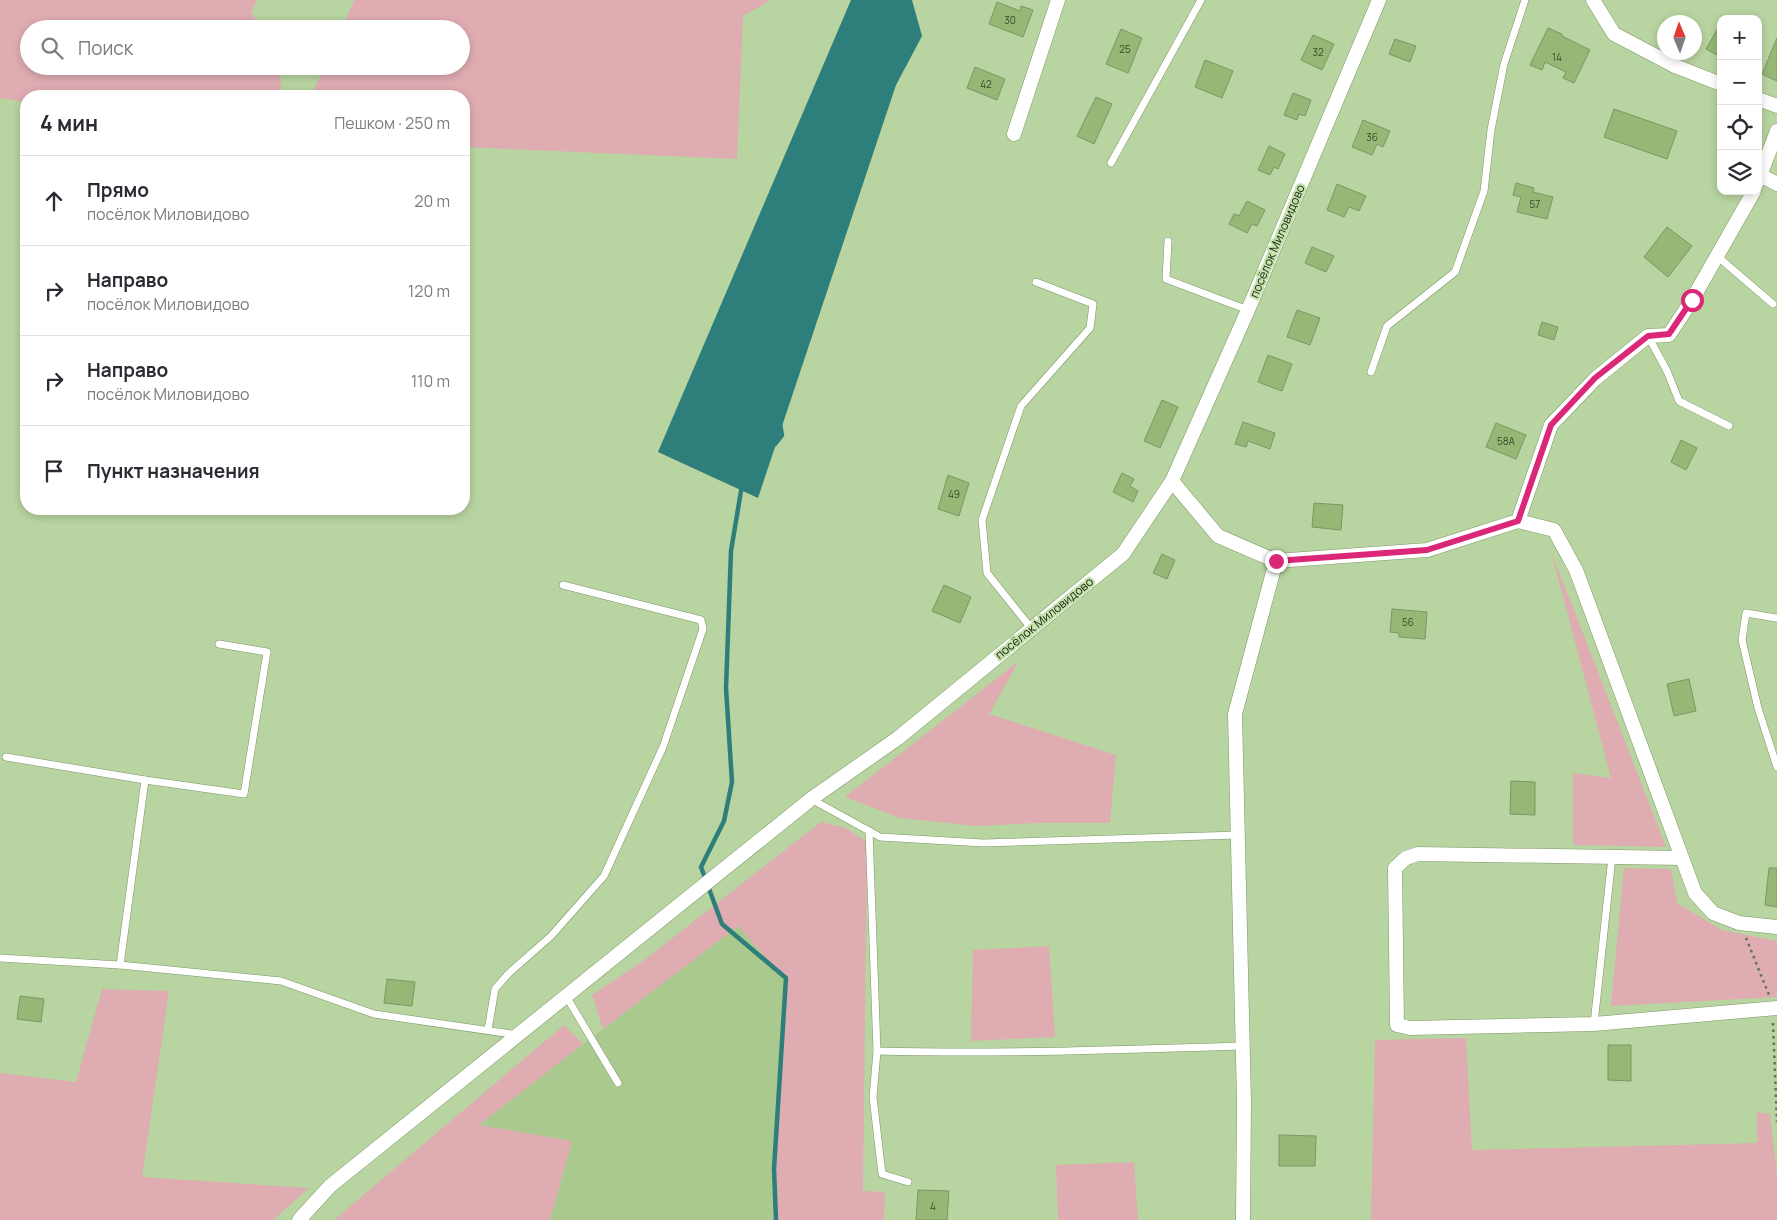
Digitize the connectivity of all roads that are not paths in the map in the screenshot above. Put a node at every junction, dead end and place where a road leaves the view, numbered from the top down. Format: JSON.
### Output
{"nodes":[{"id":1,"x":1058,"y":0,"type":"edge"},
{"id":2,"x":1201,"y":0,"type":"edge"},
{"id":3,"x":1379,"y":0,"type":"edge"},
{"id":4,"x":1525,"y":0,"type":"edge"},
{"id":5,"x":1593,"y":0,"type":"edge"},
{"id":6,"x":1717,"y":82,"type":"edge"},
{"id":7,"x":1762,"y":100,"type":"edge"},
{"id":8,"x":1777,"y":106,"type":"edge"},
{"id":9,"x":1777,"y":131,"type":"edge"},
{"id":10,"x":1014,"y":134,"type":"dead end"},
{"id":11,"x":1112,"y":163,"type":"dead end"},
{"id":12,"x":1762,"y":170,"type":"edge"},
{"id":13,"x":1762,"y":179,"type":"edge"},
{"id":14,"x":1777,"y":184,"type":"edge"},
{"id":15,"x":1752,"y":195,"type":"edge"},
{"id":16,"x":1168,"y":241,"type":"dead end"},
{"id":17,"x":1717,"y":256,"type":"junction"},
{"id":18,"x":1036,"y":282,"type":"dead end"},
{"id":19,"x":1773,"y":304,"type":"dead end"},
{"id":20,"x":1248,"y":310,"type":"junction"},
{"id":21,"x":1648,"y":336,"type":"junction"},
{"id":22,"x":1371,"y":372,"type":"dead end"},
{"id":23,"x":1729,"y":426,"type":"dead end"},
{"id":24,"x":1172,"y":481,"type":"junction"},
{"id":25,"x":1518,"y":521,"type":"junction"},
{"id":26,"x":1276,"y":561,"type":"junction"},
{"id":27,"x":563,"y":584,"type":"dead end"},
{"id":28,"x":1776,"y":618,"type":"dead end"},
{"id":29,"x":1031,"y":628,"type":"junction"},
{"id":30,"x":219,"y":644,"type":"dead end"},
{"id":31,"x":6,"y":757,"type":"dead end"},
{"id":32,"x":1777,"y":767,"type":"edge"},
{"id":33,"x":145,"y":780,"type":"junction"},
{"id":34,"x":811,"y":799,"type":"junction"},
{"id":35,"x":869,"y":831,"type":"junction"},
{"id":36,"x":1238,"y":835,"type":"junction"},
{"id":37,"x":1612,"y":857,"type":"junction"},
{"id":38,"x":1682,"y":858,"type":"junction"},
{"id":39,"x":1777,"y":927,"type":"edge"},
{"id":40,"x":0,"y":958,"type":"edge"},
{"id":41,"x":120,"y":965,"type":"junction"},
{"id":42,"x":566,"y":996,"type":"junction"},
{"id":43,"x":1777,"y":1008,"type":"edge"},
{"id":44,"x":1594,"y":1024,"type":"junction"},
{"id":45,"x":488,"y":1030,"type":"junction"},
{"id":46,"x":518,"y":1034,"type":"junction"},
{"id":47,"x":1242,"y":1046,"type":"junction"},
{"id":48,"x":877,"y":1051,"type":"junction"},
{"id":49,"x":618,"y":1083,"type":"dead end"},
{"id":50,"x":908,"y":1182,"type":"dead end"},
{"id":51,"x":299,"y":1220,"type":"edge"},
{"id":52,"x":1243,"y":1220,"type":"edge"}],
"edges":[{"from":1,"to":10,"type":"street"},
{"from":2,"to":11,"type":"lane"},
{"from":3,"to":20,"type":"street","name":"посёлок Миловидово"},
{"from":4,"to":22,"type":"lane"},
{"from":5,"to":6,"type":"street"},
{"from":7,"to":8,"type":"street"},
{"from":9,"to":12,"type":"street"},
{"from":13,"to":14,"type":"street"},
{"from":15,"to":17,"type":"street"},
{"from":16,"to":20,"type":"lane"},
{"from":17,"to":19,"type":"lane"},
{"from":17,"to":21,"type":"street"},
{"from":18,"to":29,"type":"lane"},
{"from":20,"to":24,"type":"street","name":"посёлок Миловидово"},
{"from":21,"to":23,"type":"lane"},
{"from":21,"to":25,"type":"street"},
{"from":24,"to":26,"type":"street"},
{"from":24,"to":29,"type":"street","name":"посёлок Миловидово"},
{"from":25,"to":26,"type":"street"},
{"from":25,"to":38,"type":"street"},
{"from":26,"to":36,"type":"street"},
{"from":27,"to":45,"type":"lane"},
{"from":28,"to":32,"type":"lane"},
{"from":29,"to":34,"type":"street","name":"посёлок Миловидово"},
{"from":30,"to":33,"type":"lane"},
{"from":31,"to":33,"type":"lane"},
{"from":33,"to":41,"type":"lane"},
{"from":34,"to":35,"type":"lane"},
{"from":34,"to":42,"type":"street","name":"посёлок Миловидово"},
{"from":35,"to":36,"type":"lane"},
{"from":35,"to":48,"type":"lane"},
{"from":36,"to":47,"type":"street"},
{"from":37,"to":38,"type":"street"},
{"from":37,"to":44,"type":"lane"},
{"from":37,"to":44,"type":"street"},
{"from":38,"to":39,"type":"street"},
{"from":40,"to":41,"type":"lane"},
{"from":41,"to":45,"type":"lane"},
{"from":42,"to":46,"type":"street","name":"посёлок Миловидово"},
{"from":42,"to":49,"type":"lane"},
{"from":43,"to":44,"type":"street"},
{"from":45,"to":46,"type":"lane"},
{"from":46,"to":51,"type":"street","name":"посёлок Миловидово"},
{"from":47,"to":48,"type":"lane"},
{"from":47,"to":52,"type":"street"},
{"from":48,"to":50,"type":"lane"}]}
